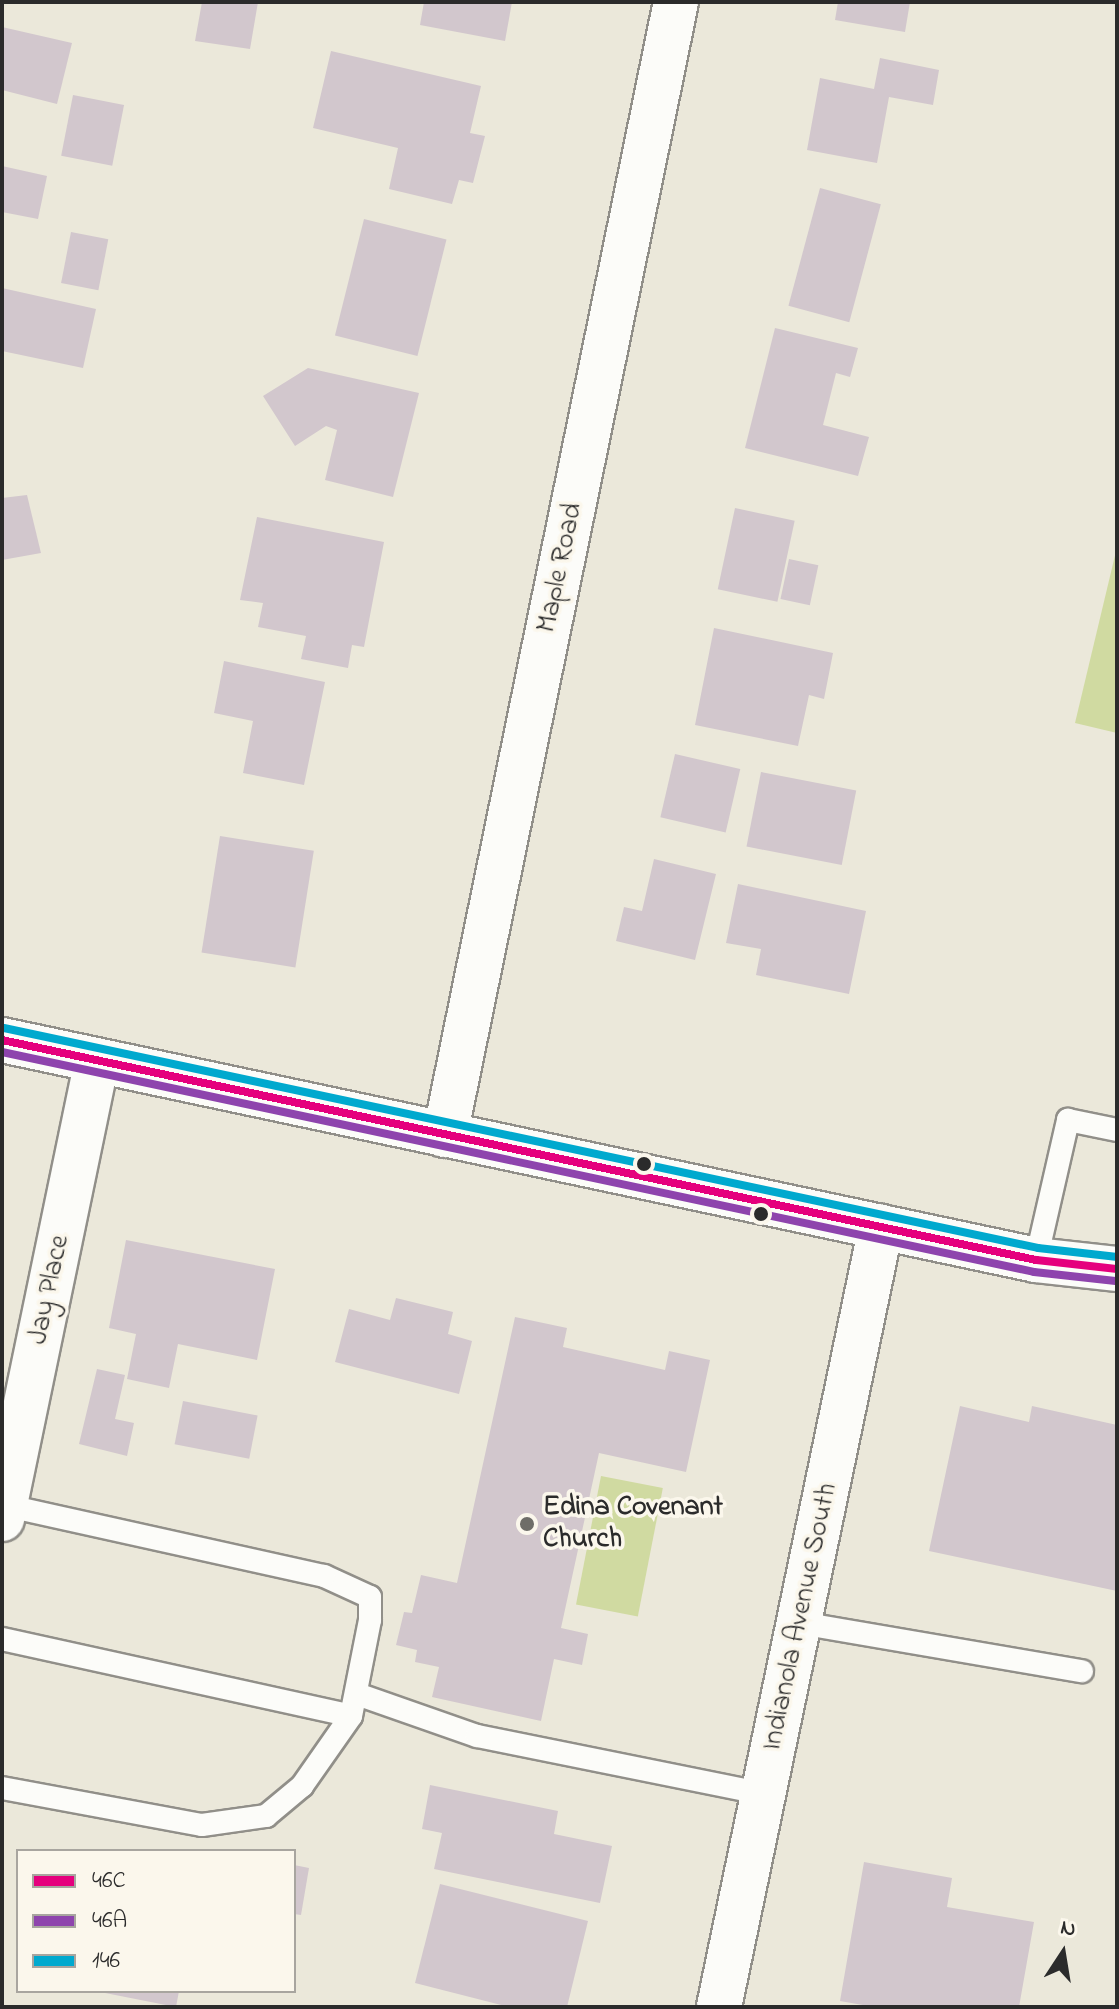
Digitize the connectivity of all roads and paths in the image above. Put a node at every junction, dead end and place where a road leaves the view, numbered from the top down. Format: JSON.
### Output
{"nodes":[{"id":1,"x":676,"y":2,"type":"edge"},
{"id":2,"x":2,"y":1040,"type":"edge"},
{"id":3,"x":97,"y":1061,"type":"junction"},
{"id":4,"x":1117,"y":1130,"type":"edge"},
{"id":5,"x":445,"y":1135,"type":"junction"},
{"id":6,"x":881,"y":1227,"type":"junction"},
{"id":7,"x":1036,"y":1260,"type":"junction"},
{"id":8,"x":1117,"y":1269,"type":"edge"},
{"id":9,"x":4,"y":1512,"type":"edge"},
{"id":10,"x":800,"y":1623,"type":"junction"},
{"id":11,"x":2,"y":1639,"type":"edge"},
{"id":12,"x":1082,"y":1671,"type":"dead end"},
{"id":13,"x":357,"y":1694,"type":"junction"},
{"id":14,"x":351,"y":1716,"type":"junction"},
{"id":15,"x":2,"y":1788,"type":"edge"},
{"id":16,"x":765,"y":1794,"type":"junction"},
{"id":17,"x":719,"y":2007,"type":"edge"}],
"edges":[{"from":1,"to":5,"type":"street","name":"Maple Road"},
{"from":2,"to":3,"type":"street"},
{"from":3,"to":5,"type":"street"},
{"from":3,"to":9,"type":"street","name":"Jay Place"},
{"from":4,"to":7,"type":"lane"},
{"from":5,"to":6,"type":"street"},
{"from":6,"to":7,"type":"street"},
{"from":6,"to":10,"type":"street","name":"Indianola Avenue South"},
{"from":7,"to":8,"type":"street"},
{"from":9,"to":13,"type":"lane"},
{"from":10,"to":12,"type":"lane"},
{"from":10,"to":16,"type":"street","name":"Indianola Avenue South"},
{"from":11,"to":14,"type":"lane"},
{"from":13,"to":14,"type":"lane"},
{"from":13,"to":16,"type":"lane"},
{"from":14,"to":15,"type":"lane"},
{"from":16,"to":17,"type":"street","name":"Indianola Avenue South"}]}
